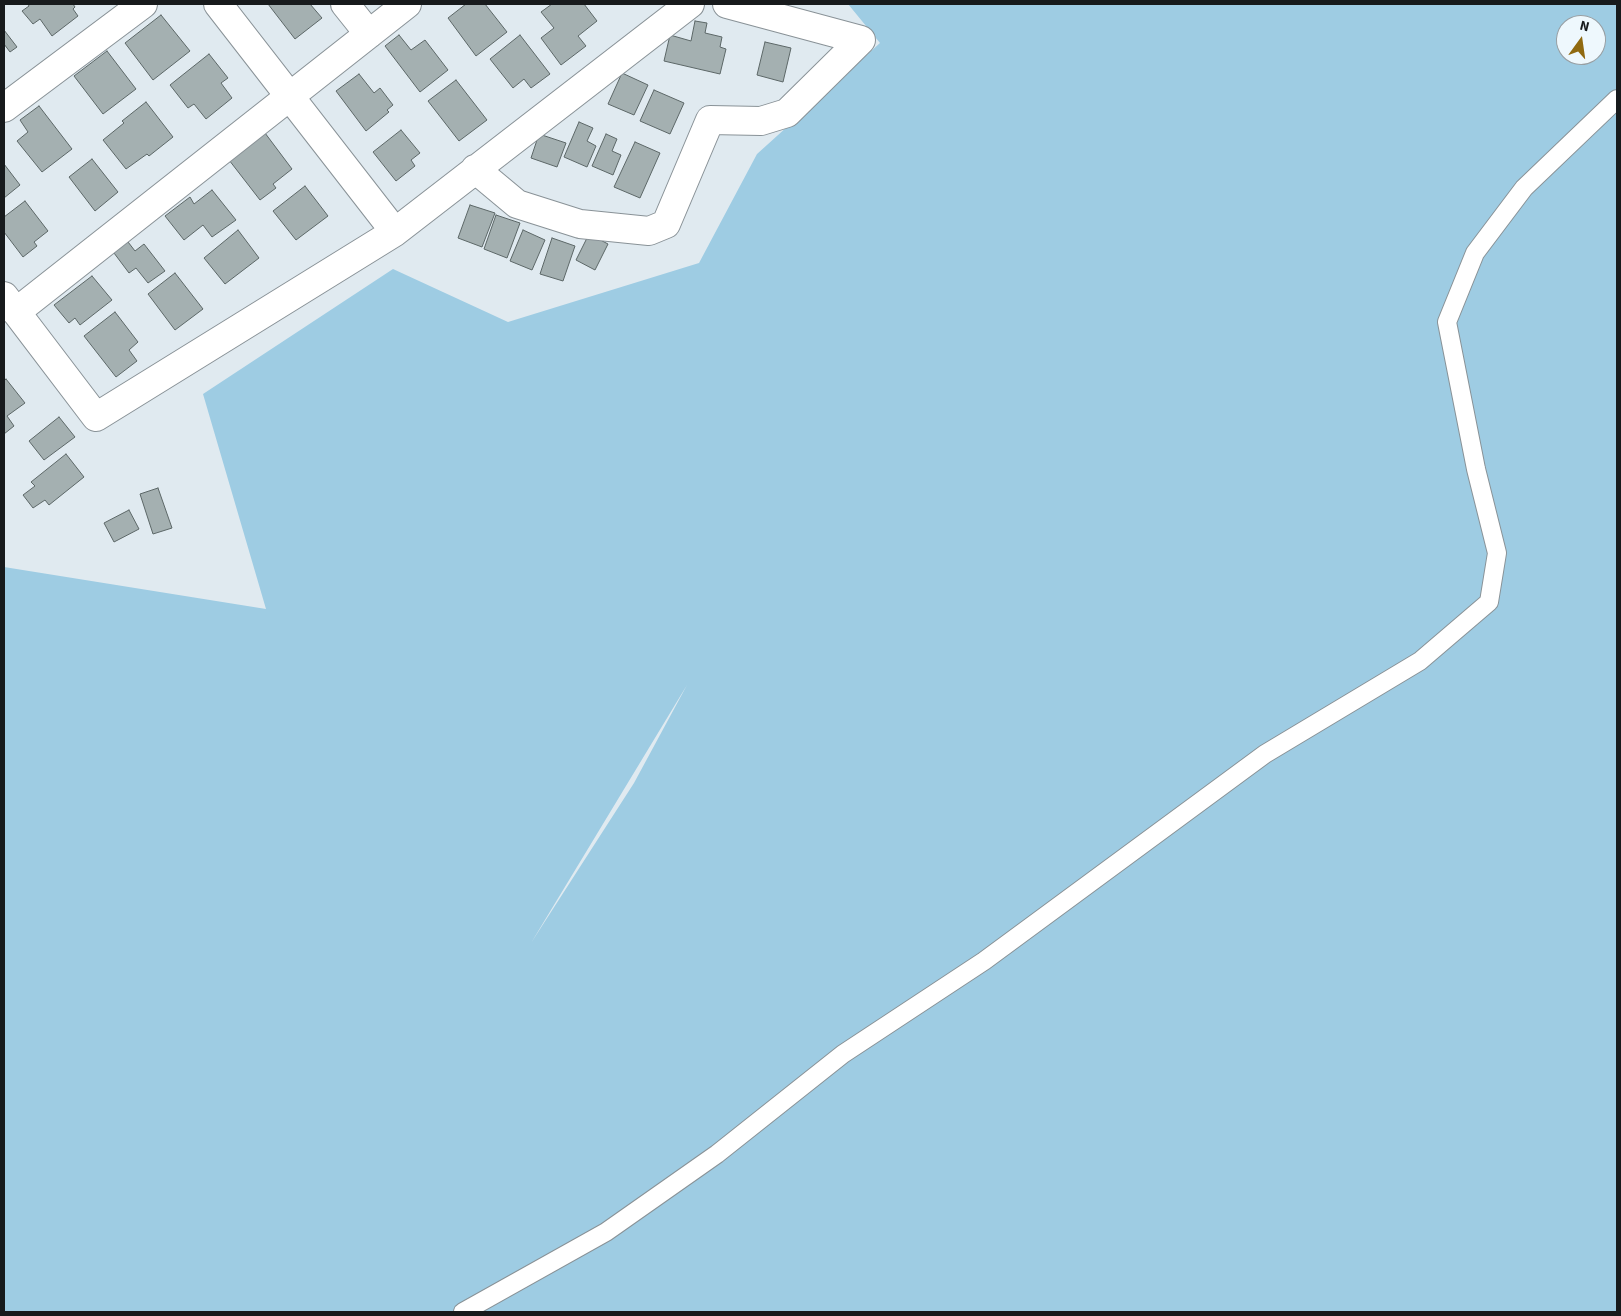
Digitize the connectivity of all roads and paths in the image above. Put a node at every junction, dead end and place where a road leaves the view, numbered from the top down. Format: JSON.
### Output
{"nodes":[{"id":1,"x":143,"y":4,"type":"edge"},
{"id":2,"x":218,"y":4,"type":"edge"},
{"id":3,"x":345,"y":4,"type":"edge"},
{"id":4,"x":407,"y":4,"type":"edge"},
{"id":5,"x":690,"y":4,"type":"edge"},
{"id":6,"x":728,"y":4,"type":"edge"},
{"id":7,"x":369,"y":34,"type":"junction"},
{"id":8,"x":290,"y":96,"type":"junction"},
{"id":9,"x":1617,"y":99,"type":"edge"},
{"id":10,"x":4,"y":108,"type":"edge"},
{"id":11,"x":475,"y":170,"type":"junction"},
{"id":12,"x":394,"y":232,"type":"junction"},
{"id":13,"x":10,"y":304,"type":"edge"},
{"id":14,"x":463,"y":1312,"type":"edge"}],
"edges":[{"from":1,"to":10,"type":"street"},
{"from":2,"to":8,"type":"street"},
{"from":3,"to":7,"type":"street"},
{"from":4,"to":7,"type":"street"},
{"from":5,"to":11,"type":"street"},
{"from":6,"to":11,"type":"street"},
{"from":7,"to":8,"type":"street"},
{"from":8,"to":12,"type":"street"},
{"from":8,"to":13,"type":"street"},
{"from":9,"to":14,"type":"lane"},
{"from":11,"to":12,"type":"street"},
{"from":12,"to":13,"type":"street"}]}
